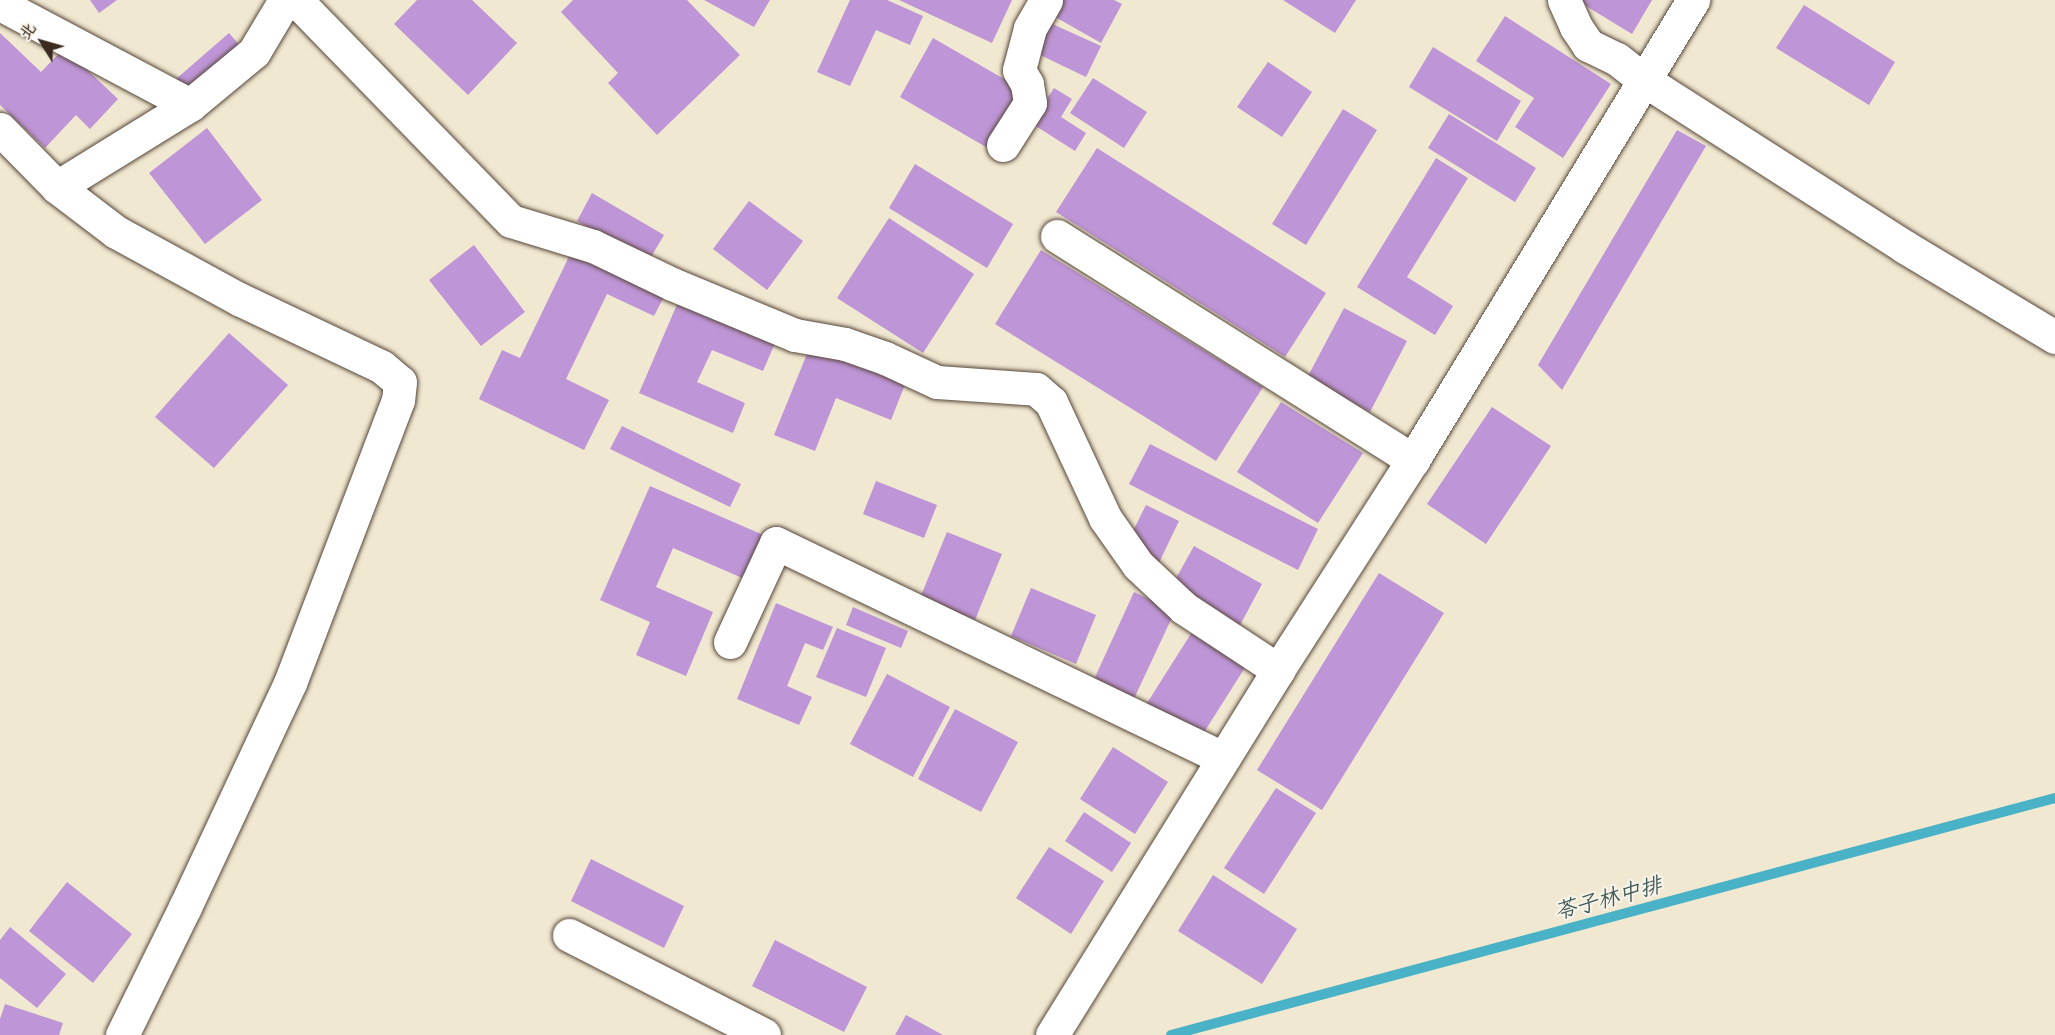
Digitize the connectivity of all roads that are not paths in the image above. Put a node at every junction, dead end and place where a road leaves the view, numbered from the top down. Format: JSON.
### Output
{"nodes":[{"id":1,"x":285,"y":0,"type":"edge"},
{"id":2,"x":296,"y":0,"type":"edge"},
{"id":3,"x":1046,"y":0,"type":"edge"},
{"id":4,"x":1540,"y":0,"type":"edge"},
{"id":5,"x":1693,"y":0,"type":"edge"},
{"id":6,"x":0,"y":4,"type":"edge"},
{"id":7,"x":1570,"y":13,"type":"edge"},
{"id":8,"x":1644,"y":80,"type":"junction"},
{"id":9,"x":190,"y":105,"type":"junction"},
{"id":10,"x":0,"y":129,"type":"edge"},
{"id":11,"x":1003,"y":144,"type":"dead end"},
{"id":12,"x":57,"y":187,"type":"junction"},
{"id":13,"x":1057,"y":236,"type":"dead end"},
{"id":14,"x":2055,"y":338,"type":"edge"},
{"id":15,"x":1413,"y":460,"type":"junction"},
{"id":16,"x":730,"y":642,"type":"dead end"},
{"id":17,"x":1278,"y":670,"type":"junction"},
{"id":18,"x":1223,"y":758,"type":"junction"},
{"id":19,"x":569,"y":935,"type":"dead end"},
{"id":20,"x":122,"y":1035,"type":"edge"},
{"id":21,"x":764,"y":1035,"type":"edge"},
{"id":22,"x":1052,"y":1035,"type":"edge"}],
"edges":[{"from":1,"to":9,"type":"street"},
{"from":2,"to":17,"type":"street"},
{"from":3,"to":11,"type":"street"},
{"from":4,"to":7,"type":"street"},
{"from":5,"to":8,"type":"street"},
{"from":6,"to":9,"type":"street"},
{"from":7,"to":8,"type":"street"},
{"from":8,"to":14,"type":"street"},
{"from":8,"to":15,"type":"street"},
{"from":9,"to":12,"type":"street"},
{"from":10,"to":12,"type":"street"},
{"from":12,"to":20,"type":"street"},
{"from":13,"to":15,"type":"street"},
{"from":15,"to":17,"type":"street"},
{"from":16,"to":18,"type":"street"},
{"from":17,"to":18,"type":"street"},
{"from":18,"to":22,"type":"street"},
{"from":19,"to":21,"type":"street"}]}
